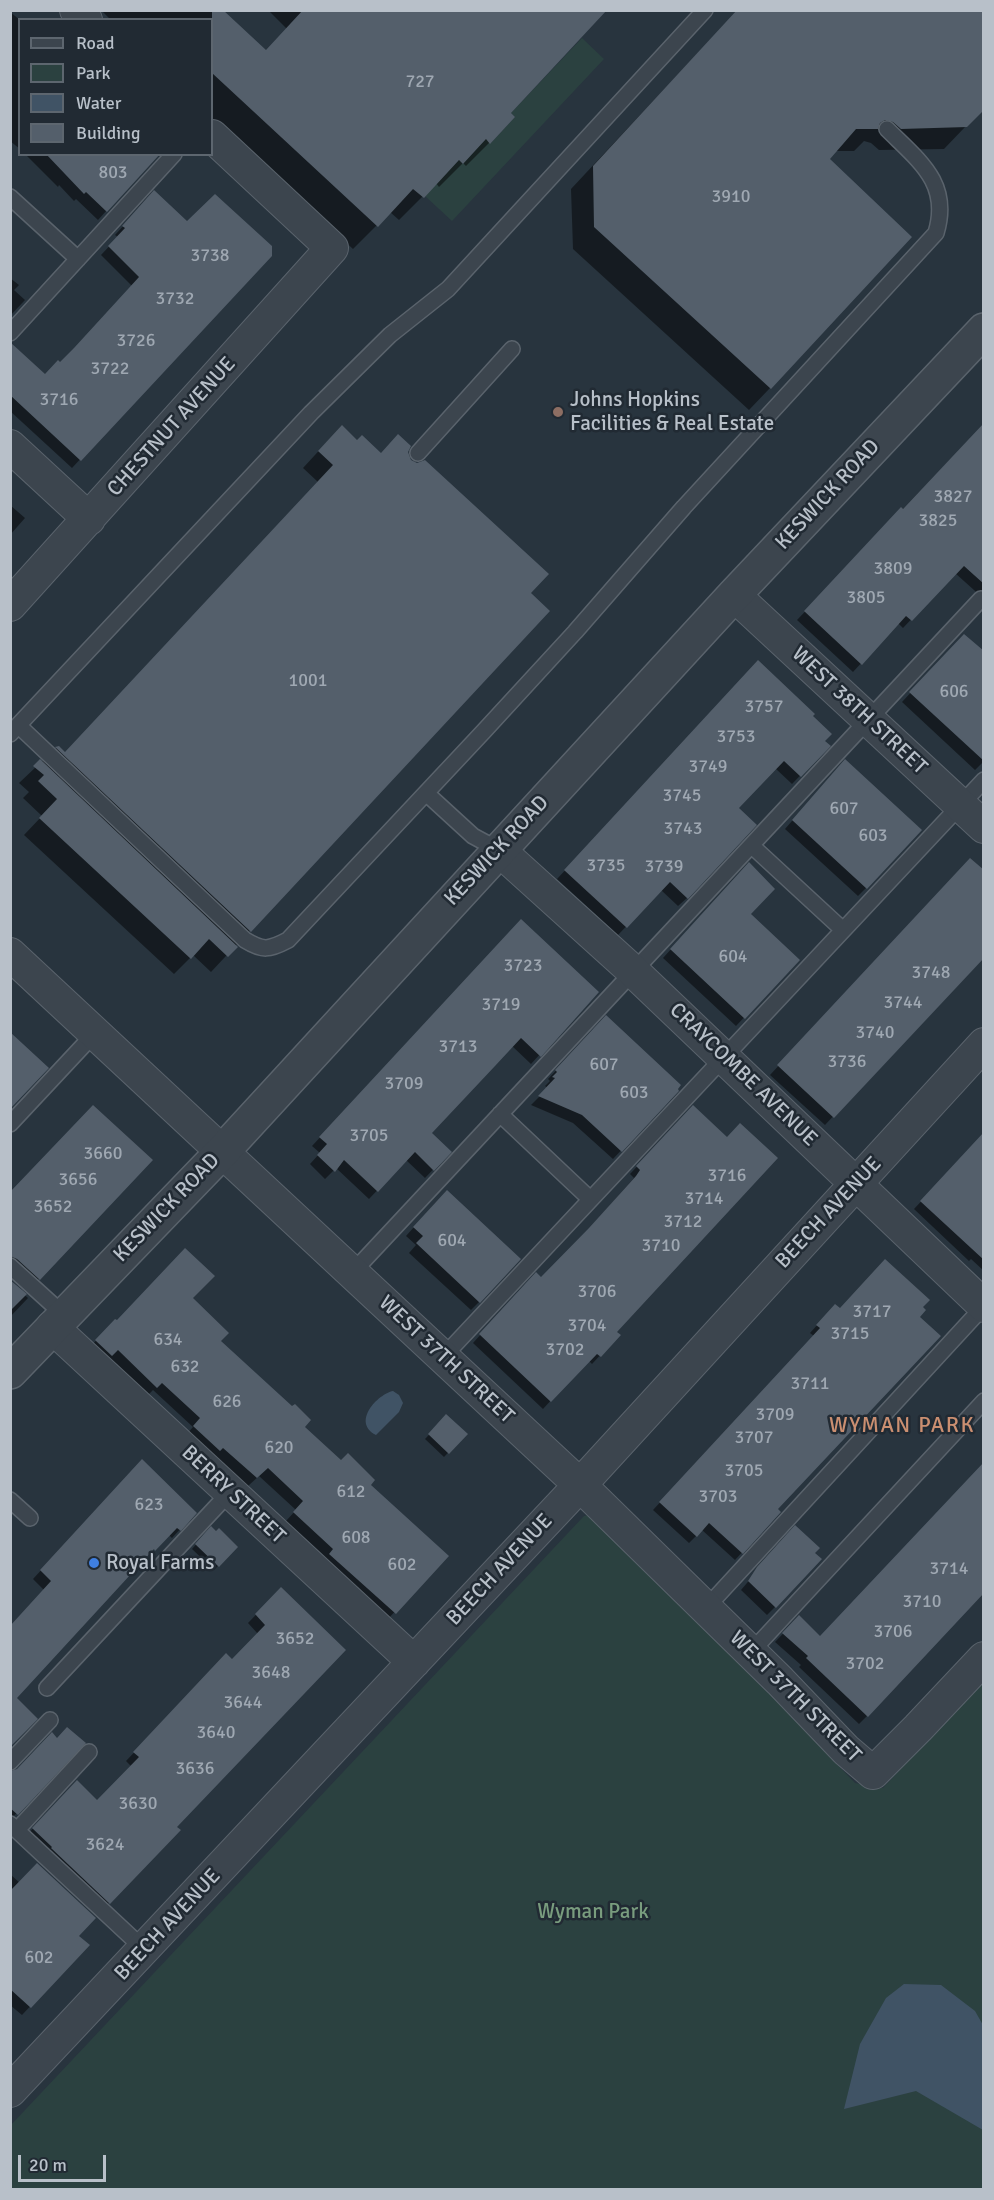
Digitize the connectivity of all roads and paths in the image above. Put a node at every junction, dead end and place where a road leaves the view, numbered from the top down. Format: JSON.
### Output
{"nodes":[{"id":1,"x":705,"y":10,"type":"edge"},
{"id":2,"x":887,"y":129,"type":"dead end"},
{"id":3,"x":213,"y":137,"type":"edge"},
{"id":4,"x":172,"y":156,"type":"edge"},
{"id":5,"x":10,"y":197,"type":"edge"},
{"id":6,"x":78,"y":259,"type":"junction"},
{"id":7,"x":984,"y":330,"type":"edge"},
{"id":8,"x":10,"y":333,"type":"edge"},
{"id":9,"x":512,"y":349,"type":"dead end"},
{"id":10,"x":10,"y":446,"type":"edge"},
{"id":11,"x":418,"y":453,"type":"dead end"},
{"id":12,"x":89,"y":519,"type":"junction"},
{"id":13,"x":734,"y":595,"type":"junction"},
{"id":14,"x":981,"y":599,"type":"dead end"},
{"id":15,"x":10,"y":605,"type":"edge"},
{"id":16,"x":869,"y":720,"type":"junction"},
{"id":17,"x":14,"y":730,"type":"edge"},
{"id":18,"x":984,"y":780,"type":"edge"},
{"id":19,"x":426,"y":793,"type":"junction"},
{"id":20,"x":960,"y":805,"type":"junction"},
{"id":21,"x":984,"y":827,"type":"edge"},
{"id":22,"x":752,"y":846,"type":"junction"},
{"id":23,"x":499,"y":849,"type":"junction"},
{"id":24,"x":843,"y":930,"type":"junction"},
{"id":25,"x":10,"y":954,"type":"edge"},
{"id":26,"x":634,"y":972,"type":"junction"},
{"id":27,"x":95,"y":1033,"type":"junction"},
{"id":28,"x":984,"y":1044,"type":"edge"},
{"id":29,"x":723,"y":1057,"type":"junction"},
{"id":30,"x":500,"y":1114,"type":"junction"},
{"id":31,"x":10,"y":1124,"type":"edge"},
{"id":32,"x":222,"y":1152,"type":"junction"},
{"id":33,"x":856,"y":1183,"type":"junction"},
{"id":34,"x":590,"y":1199,"type":"junction"},
{"id":35,"x":10,"y":1266,"type":"edge"},
{"id":36,"x":352,"y":1273,"type":"junction"},
{"id":37,"x":984,"y":1306,"type":"edge"},
{"id":38,"x":58,"y":1321,"type":"junction"},
{"id":39,"x":443,"y":1357,"type":"junction"},
{"id":40,"x":10,"y":1372,"type":"edge"},
{"id":41,"x":984,"y":1401,"type":"edge"},
{"id":42,"x":580,"y":1485,"type":"junction"},
{"id":43,"x":230,"y":1492,"type":"junction"},
{"id":44,"x":10,"y":1500,"type":"edge"},
{"id":45,"x":30,"y":1518,"type":"dead end"},
{"id":46,"x":706,"y":1608,"type":"junction"},
{"id":47,"x":751,"y":1652,"type":"junction"},
{"id":48,"x":984,"y":1658,"type":"edge"},
{"id":49,"x":414,"y":1662,"type":"junction"},
{"id":50,"x":47,"y":1688,"type":"dead end"},
{"id":51,"x":50,"y":1720,"type":"dead end"},
{"id":52,"x":89,"y":1752,"type":"dead end"},
{"id":53,"x":10,"y":1762,"type":"edge"},
{"id":54,"x":14,"y":1827,"type":"edge"},
{"id":55,"x":145,"y":1950,"type":"junction"},
{"id":56,"x":16,"y":2074,"type":"edge"}],
"edges":[{"from":1,"to":17,"type":"lane"},
{"from":2,"to":19,"type":"lane"},
{"from":3,"to":12,"type":"street","name":"CHESTNUT AVENUE"},
{"from":4,"to":6,"type":"lane"},
{"from":5,"to":6,"type":"lane"},
{"from":6,"to":8,"type":"lane"},
{"from":7,"to":13,"type":"street","name":"KESWICK ROAD"},
{"from":9,"to":11,"type":"lane"},
{"from":10,"to":12,"type":"street"},
{"from":12,"to":15,"type":"street","name":"CHESTNUT AVENUE"},
{"from":13,"to":16,"type":"street","name":"WEST 38TH STREET"},
{"from":13,"to":23,"type":"street","name":"KESWICK ROAD"},
{"from":14,"to":16,"type":"lane"},
{"from":16,"to":20,"type":"street","name":"WEST 38TH STREET"},
{"from":16,"to":22,"type":"lane"},
{"from":17,"to":19,"type":"lane"},
{"from":18,"to":20,"type":"lane"},
{"from":19,"to":23,"type":"lane"},
{"from":20,"to":21,"type":"street","name":"WEST 38TH STREET"},
{"from":20,"to":24,"type":"lane"},
{"from":22,"to":24,"type":"lane"},
{"from":22,"to":26,"type":"lane"},
{"from":23,"to":26,"type":"street","name":"CRAYCOMBE AVENUE"},
{"from":23,"to":32,"type":"street","name":"KESWICK ROAD"},
{"from":24,"to":29,"type":"lane"},
{"from":25,"to":27,"type":"street","name":"WEST 37TH STREET"},
{"from":26,"to":29,"type":"street","name":"CRAYCOMBE AVENUE"},
{"from":26,"to":30,"type":"lane"},
{"from":27,"to":31,"type":"lane"},
{"from":27,"to":32,"type":"street","name":"WEST 37TH STREET"},
{"from":28,"to":33,"type":"street","name":"BEECH AVENUE"},
{"from":29,"to":33,"type":"street","name":"CRAYCOMBE AVENUE"},
{"from":29,"to":34,"type":"lane"},
{"from":30,"to":34,"type":"lane"},
{"from":30,"to":36,"type":"lane"},
{"from":32,"to":36,"type":"street","name":"WEST 37TH STREET"},
{"from":32,"to":38,"type":"street","name":"KESWICK ROAD"},
{"from":33,"to":37,"type":"street","name":"CRAYCOMBE AVENUE"},
{"from":33,"to":42,"type":"street","name":"BEECH AVENUE"},
{"from":34,"to":39,"type":"lane"},
{"from":35,"to":38,"type":"lane"},
{"from":36,"to":39,"type":"street","name":"WEST 37TH STREET"},
{"from":37,"to":46,"type":"lane"},
{"from":38,"to":40,"type":"street","name":"KESWICK ROAD"},
{"from":38,"to":43,"type":"street","name":"BERRY STREET"},
{"from":39,"to":42,"type":"street","name":"WEST 37TH STREET"},
{"from":41,"to":47,"type":"lane"},
{"from":42,"to":46,"type":"street","name":"WEST 37TH STREET"},
{"from":42,"to":49,"type":"street","name":"BEECH AVENUE"},
{"from":43,"to":49,"type":"street","name":"BERRY STREET"},
{"from":43,"to":50,"type":"lane"},
{"from":44,"to":45,"type":"lane"},
{"from":46,"to":47,"type":"street","name":"WEST 37TH STREET"},
{"from":47,"to":48,"type":"street","name":"WEST 37TH STREET"},
{"from":49,"to":55,"type":"street","name":"BEECH AVENUE"},
{"from":51,"to":53,"type":"lane"},
{"from":52,"to":54,"type":"lane"},
{"from":54,"to":55,"type":"lane"},
{"from":55,"to":56,"type":"street","name":"BEECH AVENUE"}]}
